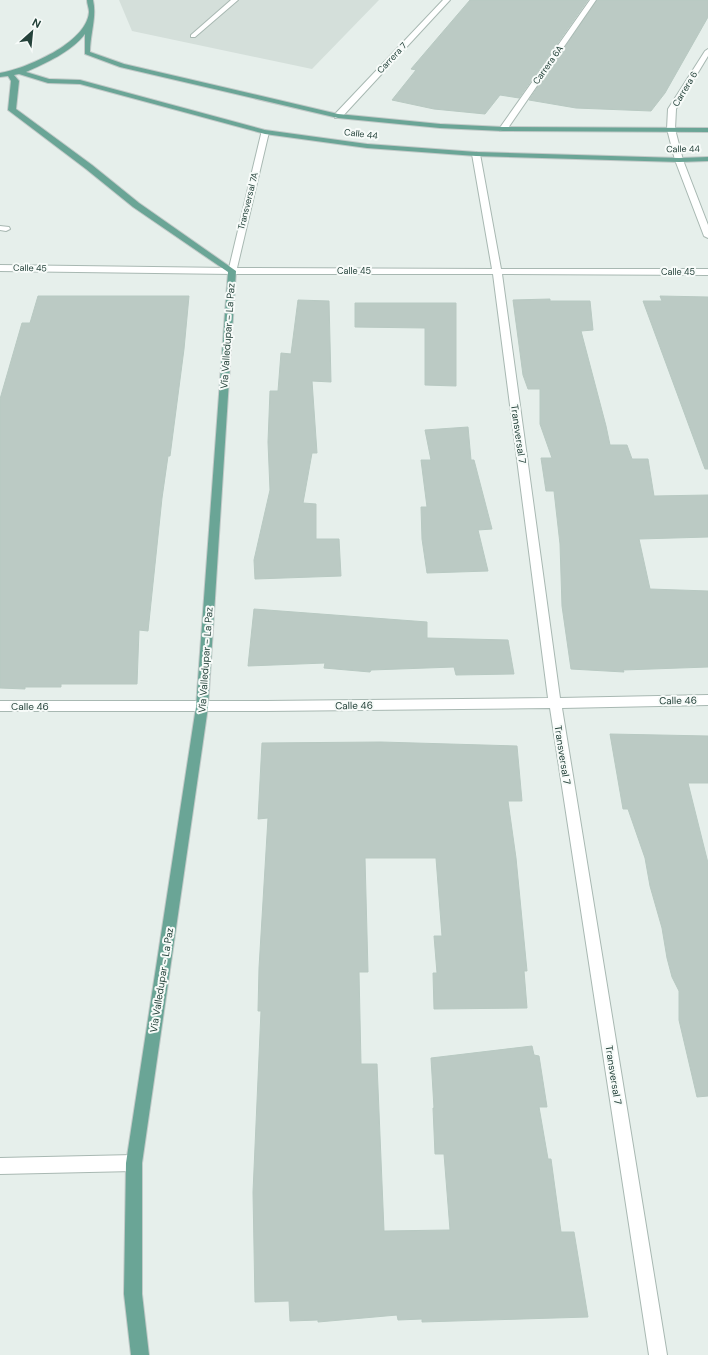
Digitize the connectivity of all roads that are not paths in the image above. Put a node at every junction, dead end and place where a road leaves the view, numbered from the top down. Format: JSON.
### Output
{"nodes":[{"id":1,"x":90,"y":0,"type":"edge"},
{"id":2,"x":235,"y":0,"type":"edge"},
{"id":3,"x":447,"y":0,"type":"edge"},
{"id":4,"x":593,"y":0,"type":"edge"},
{"id":5,"x":91,"y":17,"type":"junction"},
{"id":6,"x":193,"y":36,"type":"dead end"},
{"id":7,"x":708,"y":51,"type":"edge"},
{"id":8,"x":20,"y":72,"type":"junction"},
{"id":9,"x":9,"y":73,"type":"junction"},
{"id":10,"x":0,"y":76,"type":"edge"},
{"id":11,"x":338,"y":116,"type":"junction"},
{"id":12,"x":503,"y":129,"type":"junction"},
{"id":13,"x":671,"y":129,"type":"junction"},
{"id":14,"x":708,"y":130,"type":"edge"},
{"id":15,"x":265,"y":132,"type":"junction"},
{"id":16,"x":476,"y":154,"type":"junction"},
{"id":17,"x":708,"y":159,"type":"edge"},
{"id":18,"x":679,"y":160,"type":"junction"},
{"id":19,"x":708,"y":236,"type":"edge"},
{"id":20,"x":0,"y":268,"type":"edge"},
{"id":21,"x":232,"y":271,"type":"junction"},
{"id":22,"x":497,"y":271,"type":"junction"},
{"id":23,"x":708,"y":272,"type":"edge"},
{"id":24,"x":708,"y":700,"type":"edge"},
{"id":25,"x":555,"y":703,"type":"junction"},
{"id":26,"x":0,"y":706,"type":"edge"},
{"id":27,"x":202,"y":707,"type":"junction"},
{"id":28,"x":134,"y":1163,"type":"junction"},
{"id":29,"x":0,"y":1166,"type":"edge"},
{"id":30,"x":140,"y":1355,"type":"edge"},
{"id":31,"x":658,"y":1355,"type":"edge"}],
"edges":[{"from":1,"to":5,"type":"main road"},
{"from":2,"to":6,"type":"street"},
{"from":3,"to":11,"type":"street","name":"Carrera 7"},
{"from":4,"to":12,"type":"street","name":"Carrera 6A"},
{"from":5,"to":8,"type":"main road"},
{"from":5,"to":11,"type":"main road","name":"Calle 44"},
{"from":7,"to":13,"type":"street","name":"Carrera 6"},
{"from":8,"to":9,"type":"main road"},
{"from":8,"to":15,"type":"main road","name":"Calle 44"},
{"from":9,"to":10,"type":"main road"},
{"from":9,"to":21,"type":"main road","name":"Vía Valledupar - La Paz"},
{"from":11,"to":12,"type":"main road","name":"Calle 44"},
{"from":12,"to":13,"type":"main road","name":"Calle 44"},
{"from":13,"to":14,"type":"main road","name":"Calle 44"},
{"from":13,"to":18,"type":"street","name":"Carrera 6"},
{"from":15,"to":16,"type":"main road","name":"Calle 44"},
{"from":15,"to":21,"type":"street","name":"Transversal 7A"},
{"from":16,"to":18,"type":"main road","name":"Calle 44"},
{"from":16,"to":22,"type":"street","name":"Transversal 7"},
{"from":17,"to":18,"type":"main road","name":"Calle 44"},
{"from":18,"to":19,"type":"street","name":"Carrera 6"},
{"from":20,"to":21,"type":"street","name":"Calle 45"},
{"from":21,"to":22,"type":"street","name":"Calle 45"},
{"from":21,"to":27,"type":"main road","name":"Vía Valledupar - La Paz"},
{"from":22,"to":23,"type":"street","name":"Calle 45"},
{"from":22,"to":25,"type":"street","name":"Transversal 7"},
{"from":24,"to":25,"type":"street","name":"Calle 46"},
{"from":25,"to":27,"type":"street","name":"Calle 46"},
{"from":25,"to":31,"type":"street","name":"Transversal 7"},
{"from":26,"to":27,"type":"street","name":"Calle 46"},
{"from":27,"to":28,"type":"main road","name":"Vía Valledupar - La Paz"},
{"from":28,"to":29,"type":"street"},
{"from":28,"to":30,"type":"main road","name":"Vía Valledupar - La Paz"}]}
